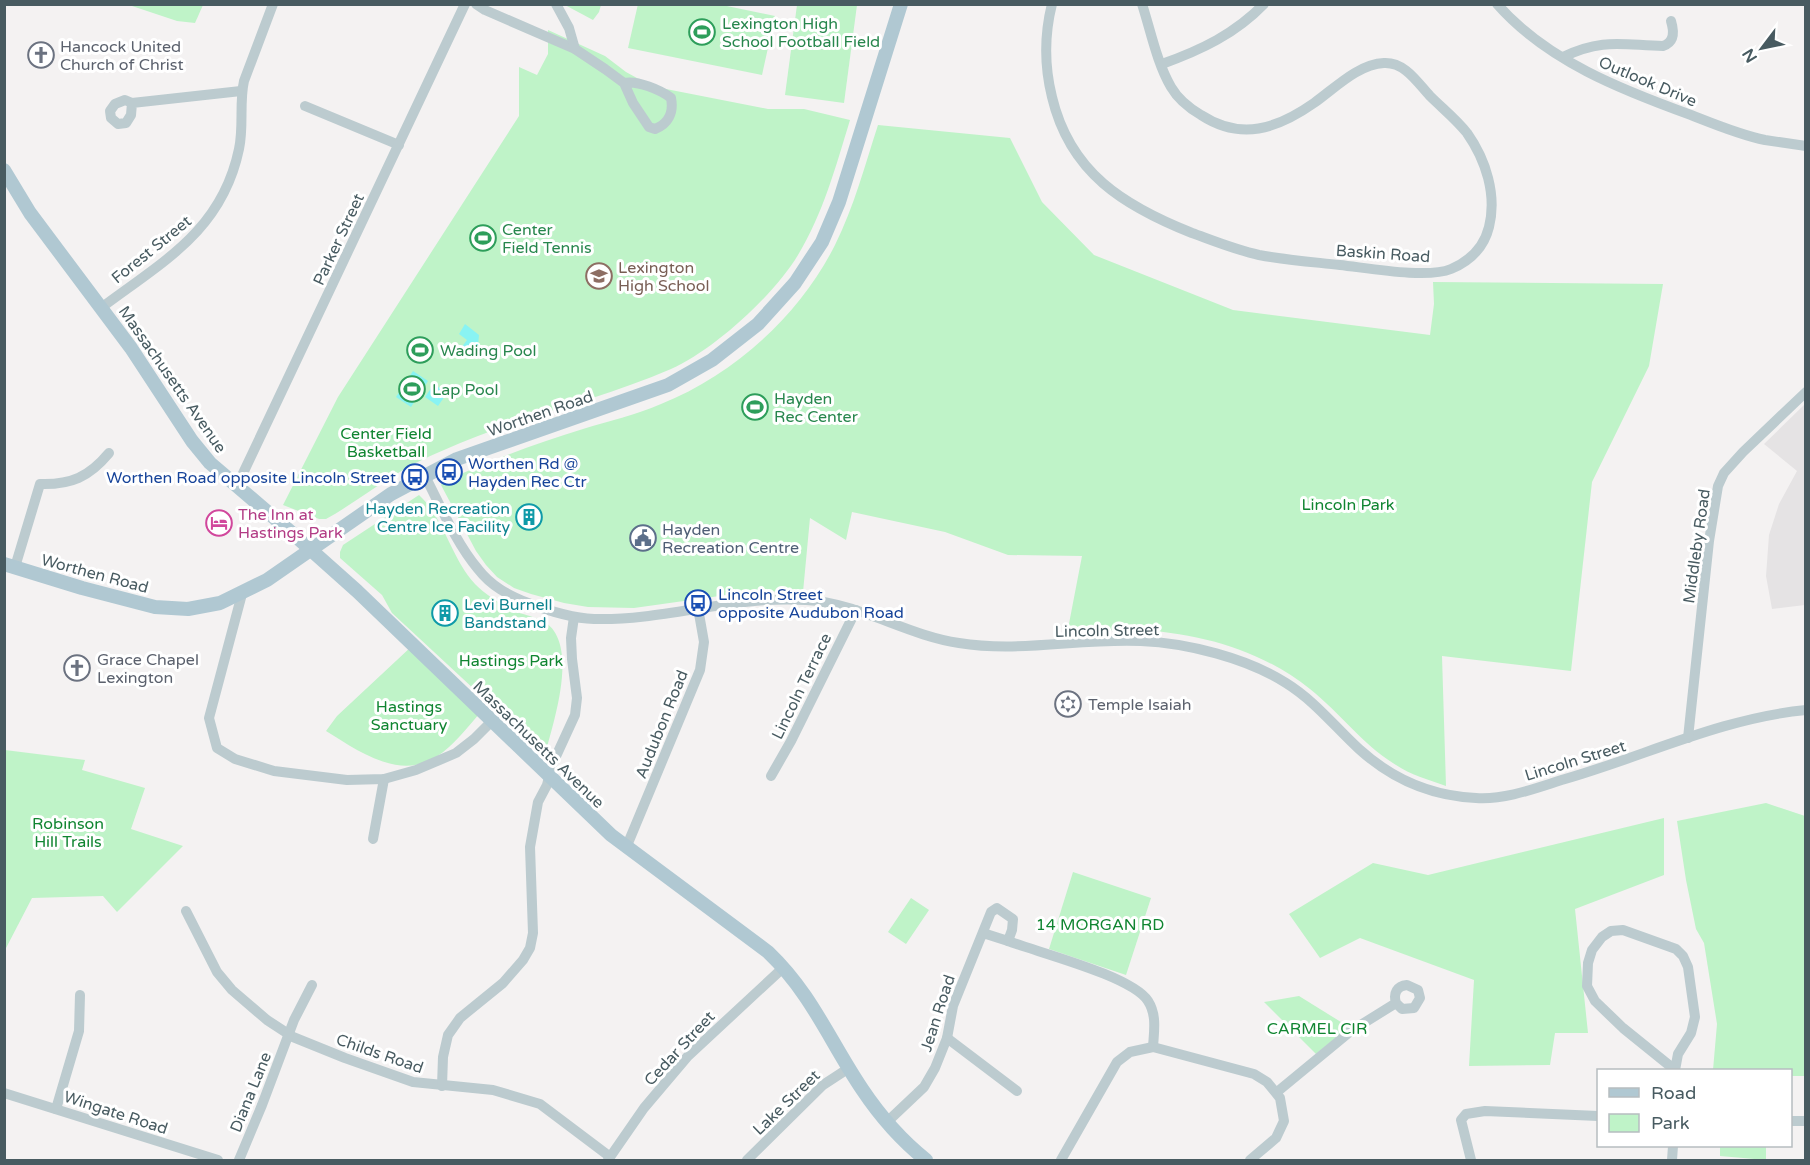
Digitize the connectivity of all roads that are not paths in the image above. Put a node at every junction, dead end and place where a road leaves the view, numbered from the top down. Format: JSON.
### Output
{"nodes":[{"id":1,"x":273,"y":4,"type":"edge"},
{"id":2,"x":465,"y":4,"type":"edge"},
{"id":3,"x":476,"y":4,"type":"edge"},
{"id":4,"x":556,"y":4,"type":"edge"},
{"id":5,"x":901,"y":4,"type":"edge"},
{"id":6,"x":1052,"y":4,"type":"edge"},
{"id":7,"x":1142,"y":4,"type":"edge"},
{"id":8,"x":1264,"y":4,"type":"edge"},
{"id":9,"x":1497,"y":4,"type":"edge"},
{"id":10,"x":1671,"y":21,"type":"dead end"},
{"id":11,"x":575,"y":50,"type":"junction"},
{"id":12,"x":1563,"y":57,"type":"junction"},
{"id":13,"x":1162,"y":64,"type":"junction"},
{"id":14,"x":624,"y":83,"type":"junction"},
{"id":15,"x":242,"y":91,"type":"junction"},
{"id":16,"x":132,"y":103,"type":"dead end"},
{"id":17,"x":305,"y":106,"type":"dead end"},
{"id":18,"x":399,"y":145,"type":"junction"},
{"id":19,"x":1806,"y":146,"type":"edge"},
{"id":20,"x":4,"y":170,"type":"edge"},
{"id":21,"x":101,"y":308,"type":"junction"},
{"id":22,"x":1806,"y":392,"type":"edge"},
{"id":23,"x":109,"y":453,"type":"dead end"},
{"id":24,"x":425,"y":476,"type":"junction"},
{"id":25,"x":237,"y":486,"type":"junction"},
{"id":26,"x":310,"y":550,"type":"junction"},
{"id":27,"x":10,"y":566,"type":"edge"},
{"id":28,"x":242,"y":594,"type":"junction"},
{"id":29,"x":698,"y":608,"type":"junction"},
{"id":30,"x":855,"y":610,"type":"junction"},
{"id":31,"x":574,"y":617,"type":"junction"},
{"id":32,"x":1806,"y":710,"type":"edge"},
{"id":33,"x":492,"y":721,"type":"junction"},
{"id":34,"x":1688,"y":738,"type":"junction"},
{"id":35,"x":549,"y":776,"type":"junction"},
{"id":36,"x":771,"y":776,"type":"dead end"},
{"id":37,"x":384,"y":779,"type":"junction"},
{"id":38,"x":374,"y":839,"type":"dead end"},
{"id":39,"x":626,"y":848,"type":"junction"},
{"id":40,"x":186,"y":911,"type":"dead end"},
{"id":41,"x":983,"y":933,"type":"junction"},
{"id":42,"x":1008,"y":941,"type":"junction"},
{"id":43,"x":784,"y":967,"type":"junction"},
{"id":44,"x":312,"y":985,"type":"dead end"},
{"id":45,"x":80,"y":995,"type":"dead end"},
{"id":46,"x":1396,"y":1003,"type":"dead end"},
{"id":47,"x":289,"y":1034,"type":"junction"},
{"id":48,"x":947,"y":1038,"type":"junction"},
{"id":49,"x":1153,"y":1047,"type":"junction"},
{"id":50,"x":849,"y":1068,"type":"junction"},
{"id":51,"x":1673,"y":1069,"type":"edge"},
{"id":52,"x":1675,"y":1069,"type":"edge"},
{"id":53,"x":442,"y":1086,"type":"junction"},
{"id":54,"x":1017,"y":1091,"type":"dead end"},
{"id":55,"x":1277,"y":1092,"type":"junction"},
{"id":56,"x":4,"y":1093,"type":"edge"},
{"id":57,"x":56,"y":1108,"type":"junction"},
{"id":58,"x":1597,"y":1116,"type":"edge"},
{"id":59,"x":1792,"y":1121,"type":"dead end"},
{"id":60,"x":1806,"y":1121,"type":"edge"},
{"id":61,"x":887,"y":1122,"type":"junction"},
{"id":62,"x":609,"y":1158,"type":"edge"},
{"id":63,"x":218,"y":1161,"type":"edge"},
{"id":64,"x":239,"y":1161,"type":"edge"},
{"id":65,"x":747,"y":1161,"type":"edge"},
{"id":66,"x":927,"y":1161,"type":"edge"},
{"id":67,"x":1061,"y":1161,"type":"edge"},
{"id":68,"x":1250,"y":1161,"type":"edge"},
{"id":69,"x":1471,"y":1161,"type":"edge"}],
"edges":[{"from":1,"to":15,"type":"street","name":"Forest Street"},
{"from":2,"to":18,"type":"street","name":"Parker Street"},
{"from":3,"to":11,"type":"street"},
{"from":4,"to":11,"type":"street"},
{"from":5,"to":24,"type":"main road","name":"Worthen Road"},
{"from":6,"to":13,"type":"street","name":"Baskin Road"},
{"from":7,"to":13,"type":"street","name":"Baskin Road"},
{"from":8,"to":13,"type":"street"},
{"from":9,"to":12,"type":"street","name":"Outlook Drive"},
{"from":10,"to":12,"type":"street"},
{"from":11,"to":14,"type":"street"},
{"from":12,"to":19,"type":"street","name":"Outlook Drive"},
{"from":14,"to":14,"type":"street"},
{"from":15,"to":16,"type":"street"},
{"from":15,"to":21,"type":"street","name":"Forest Street"},
{"from":17,"to":18,"type":"street"},
{"from":18,"to":25,"type":"street","name":"Parker Street"},
{"from":20,"to":21,"type":"main road","name":"Massachusetts Avenue"},
{"from":21,"to":25,"type":"main road","name":"Massachusetts Avenue"},
{"from":22,"to":34,"type":"street","name":"Middleby Road"},
{"from":23,"to":27,"type":"street"},
{"from":24,"to":26,"type":"main road","name":"Worthen Road"},
{"from":24,"to":31,"type":"street","name":"Lincoln Street"},
{"from":25,"to":26,"type":"main road","name":"Massachusetts Avenue"},
{"from":26,"to":28,"type":"main road","name":"Worthen Road"},
{"from":26,"to":33,"type":"main road","name":"Massachusetts Avenue"},
{"from":27,"to":28,"type":"main road","name":"Worthen Road"},
{"from":28,"to":37,"type":"street"},
{"from":29,"to":30,"type":"street","name":"Lincoln Street"},
{"from":29,"to":31,"type":"street","name":"Lincoln Street"},
{"from":29,"to":39,"type":"street","name":"Audubon Road"},
{"from":30,"to":34,"type":"street","name":"Lincoln Street"},
{"from":30,"to":36,"type":"street","name":"Lincoln Terrace"},
{"from":31,"to":35,"type":"street"},
{"from":32,"to":34,"type":"street","name":"Lincoln Street"},
{"from":33,"to":35,"type":"main road","name":"Massachusetts Avenue"},
{"from":33,"to":37,"type":"street"},
{"from":35,"to":39,"type":"main road","name":"Massachusetts Avenue"},
{"from":35,"to":53,"type":"street"},
{"from":37,"to":38,"type":"street"},
{"from":39,"to":43,"type":"main road","name":"Massachusetts Avenue"},
{"from":40,"to":47,"type":"street","name":"Childs Road"},
{"from":41,"to":42,"type":"street"},
{"from":41,"to":42,"type":"street","name":"Jean Road"},
{"from":41,"to":48,"type":"street","name":"Jean Road"},
{"from":42,"to":49,"type":"street"},
{"from":43,"to":50,"type":"main road","name":"Massachusetts Avenue"},
{"from":43,"to":62,"type":"street","name":"Cedar Street"},
{"from":44,"to":47,"type":"street","name":"Diana Lane"},
{"from":45,"to":57,"type":"street"},
{"from":46,"to":55,"type":"street"},
{"from":47,"to":53,"type":"street","name":"Childs Road"},
{"from":47,"to":64,"type":"street","name":"Diana Lane"},
{"from":48,"to":54,"type":"street"},
{"from":48,"to":61,"type":"street","name":"Jean Road"},
{"from":49,"to":55,"type":"street"},
{"from":49,"to":67,"type":"street"},
{"from":50,"to":61,"type":"main road","name":"Massachusetts Avenue"},
{"from":50,"to":65,"type":"street","name":"Lake Street"},
{"from":51,"to":52,"type":"street"},
{"from":53,"to":62,"type":"street","name":"Childs Road"},
{"from":55,"to":68,"type":"street"},
{"from":56,"to":57,"type":"street","name":"Wingate Road"},
{"from":57,"to":63,"type":"street","name":"Wingate Road"},
{"from":58,"to":69,"type":"street"},
{"from":59,"to":60,"type":"street"},
{"from":61,"to":66,"type":"main road","name":"Massachusetts Avenue"}]}
